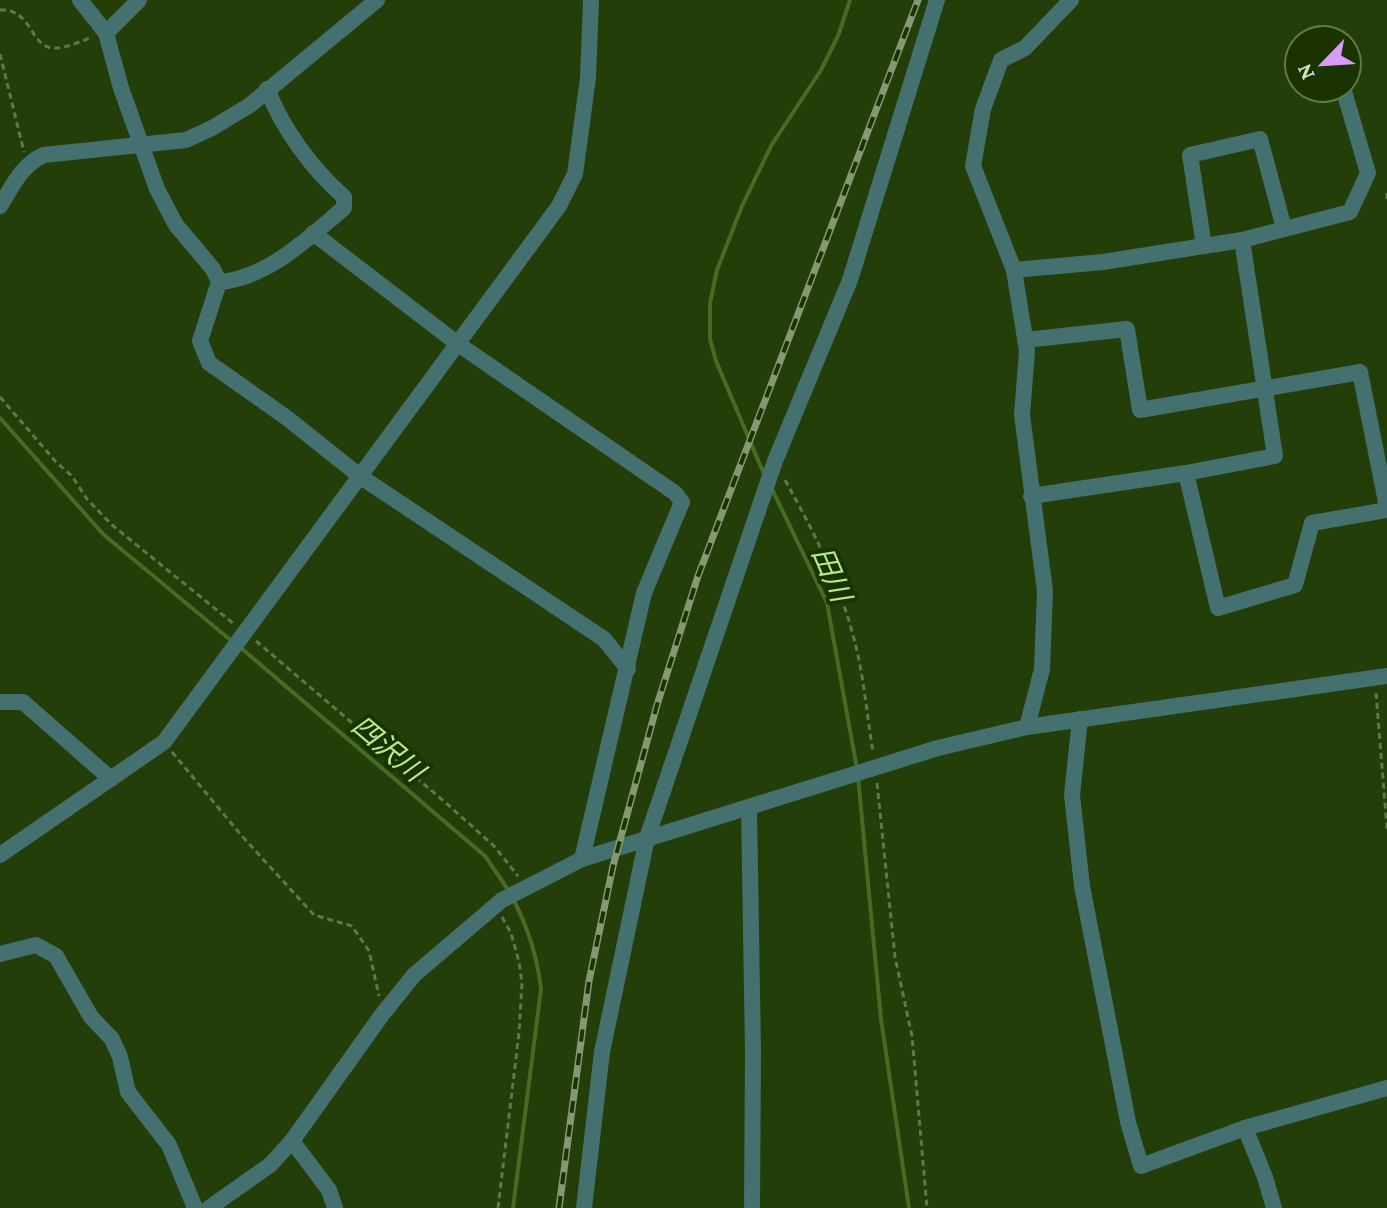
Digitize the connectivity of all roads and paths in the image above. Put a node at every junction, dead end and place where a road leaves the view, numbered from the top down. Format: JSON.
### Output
{"nodes":[{"id":1,"x":80,"y":0,"type":"edge"},
{"id":2,"x":139,"y":0,"type":"edge"},
{"id":3,"x":377,"y":0,"type":"edge"},
{"id":4,"x":591,"y":0,"type":"edge"},
{"id":5,"x":937,"y":0,"type":"edge"},
{"id":6,"x":1071,"y":0,"type":"edge"},
{"id":7,"x":0,"y":10,"type":"edge"},
{"id":8,"x":106,"y":33,"type":"junction"},
{"id":9,"x":0,"y":54,"type":"edge"},
{"id":10,"x":267,"y":89,"type":"junction"},
{"id":11,"x":1348,"y":104,"type":"edge"},
{"id":12,"x":142,"y":145,"type":"junction"},
{"id":13,"x":28,"y":164,"type":"junction"},
{"id":14,"x":1387,"y":193,"type":"edge"},
{"id":15,"x":1387,"y":202,"type":"edge"},
{"id":16,"x":0,"y":206,"type":"edge"},
{"id":17,"x":1284,"y":228,"type":"junction"},
{"id":18,"x":313,"y":233,"type":"junction"},
{"id":19,"x":1242,"y":240,"type":"junction"},
{"id":20,"x":1204,"y":246,"type":"junction"},
{"id":21,"x":1014,"y":270,"type":"junction"},
{"id":22,"x":219,"y":282,"type":"junction"},
{"id":23,"x":1025,"y":340,"type":"junction"},
{"id":24,"x":458,"y":344,"type":"junction"},
{"id":25,"x":1262,"y":387,"type":"junction"},
{"id":26,"x":0,"y":397,"type":"edge"},
{"id":27,"x":773,"y":467,"type":"junction"},
{"id":28,"x":1186,"y":473,"type":"junction"},
{"id":29,"x":361,"y":477,"type":"junction"},
{"id":30,"x":1031,"y":496,"type":"junction"},
{"id":31,"x":1387,"y":508,"type":"edge"},
{"id":32,"x":244,"y":635,"type":"junction"},
{"id":33,"x":628,"y":669,"type":"junction"},
{"id":34,"x":1384,"y":676,"type":"edge"},
{"id":35,"x":0,"y":702,"type":"edge"},
{"id":36,"x":1080,"y":719,"type":"junction"},
{"id":37,"x":1027,"y":727,"type":"junction"},
{"id":38,"x":164,"y":742,"type":"junction"},
{"id":39,"x":873,"y":769,"type":"junction"},
{"id":40,"x":111,"y":779,"type":"junction"},
{"id":41,"x":749,"y":808,"type":"junction"},
{"id":42,"x":1387,"y":829,"type":"edge"},
{"id":43,"x":647,"y":838,"type":"junction"},
{"id":44,"x":0,"y":855,"type":"edge"},
{"id":45,"x":582,"y":859,"type":"junction"},
{"id":46,"x":524,"y":888,"type":"junction"},
{"id":47,"x":499,"y":903,"type":"junction"},
{"id":48,"x":0,"y":954,"type":"edge"},
{"id":49,"x":381,"y":1016,"type":"junction"},
{"id":50,"x":1387,"y":1088,"type":"edge"},
{"id":51,"x":1245,"y":1128,"type":"junction"},
{"id":52,"x":292,"y":1141,"type":"junction"},
{"id":53,"x":195,"y":1208,"type":"edge"},
{"id":54,"x":209,"y":1208,"type":"edge"},
{"id":55,"x":335,"y":1208,"type":"edge"},
{"id":56,"x":498,"y":1208,"type":"edge"},
{"id":57,"x":584,"y":1208,"type":"edge"},
{"id":58,"x":752,"y":1208,"type":"edge"},
{"id":59,"x":927,"y":1208,"type":"edge"},
{"id":60,"x":1274,"y":1208,"type":"edge"}],
"edges":[{"from":1,"to":8,"type":"street"},
{"from":2,"to":8,"type":"street"},
{"from":3,"to":10,"type":"street"},
{"from":4,"to":24,"type":"street"},
{"from":5,"to":27,"type":"street"},
{"from":6,"to":21,"type":"street"},
{"from":7,"to":8,"type":"path"},
{"from":8,"to":12,"type":"street"},
{"from":9,"to":13,"type":"path"},
{"from":10,"to":12,"type":"street"},
{"from":10,"to":18,"type":"street"},
{"from":11,"to":17,"type":"street"},
{"from":12,"to":13,"type":"street"},
{"from":12,"to":22,"type":"street"},
{"from":13,"to":16,"type":"street"},
{"from":14,"to":15,"type":"path"},
{"from":17,"to":19,"type":"street"},
{"from":17,"to":20,"type":"street"},
{"from":18,"to":22,"type":"street"},
{"from":18,"to":24,"type":"street"},
{"from":19,"to":20,"type":"street"},
{"from":19,"to":25,"type":"street"},
{"from":20,"to":21,"type":"street"},
{"from":21,"to":23,"type":"street"},
{"from":22,"to":29,"type":"street"},
{"from":23,"to":25,"type":"street"},
{"from":23,"to":30,"type":"street"},
{"from":24,"to":29,"type":"street"},
{"from":24,"to":33,"type":"street"},
{"from":25,"to":28,"type":"street"},
{"from":25,"to":31,"type":"street"},
{"from":26,"to":32,"type":"path"},
{"from":27,"to":39,"type":"path"},
{"from":27,"to":43,"type":"street"},
{"from":28,"to":30,"type":"street"},
{"from":28,"to":31,"type":"street"},
{"from":29,"to":32,"type":"street"},
{"from":29,"to":33,"type":"street"},
{"from":30,"to":37,"type":"street"},
{"from":32,"to":38,"type":"street"},
{"from":32,"to":46,"type":"path"},
{"from":33,"to":45,"type":"street"},
{"from":34,"to":36,"type":"street"},
{"from":34,"to":42,"type":"path"},
{"from":35,"to":40,"type":"street"},
{"from":36,"to":37,"type":"street"},
{"from":36,"to":51,"type":"street"},
{"from":37,"to":39,"type":"street"},
{"from":38,"to":40,"type":"street"},
{"from":38,"to":49,"type":"path"},
{"from":39,"to":41,"type":"street"},
{"from":39,"to":59,"type":"path"},
{"from":40,"to":44,"type":"street"},
{"from":41,"to":43,"type":"street"},
{"from":41,"to":58,"type":"street"},
{"from":43,"to":45,"type":"street"},
{"from":43,"to":57,"type":"street"},
{"from":45,"to":46,"type":"street"},
{"from":46,"to":47,"type":"street"},
{"from":47,"to":49,"type":"street"},
{"from":47,"to":56,"type":"path"},
{"from":48,"to":53,"type":"street"},
{"from":49,"to":52,"type":"street"},
{"from":50,"to":51,"type":"street"},
{"from":51,"to":60,"type":"street"},
{"from":52,"to":54,"type":"street"},
{"from":52,"to":55,"type":"street"}]}
